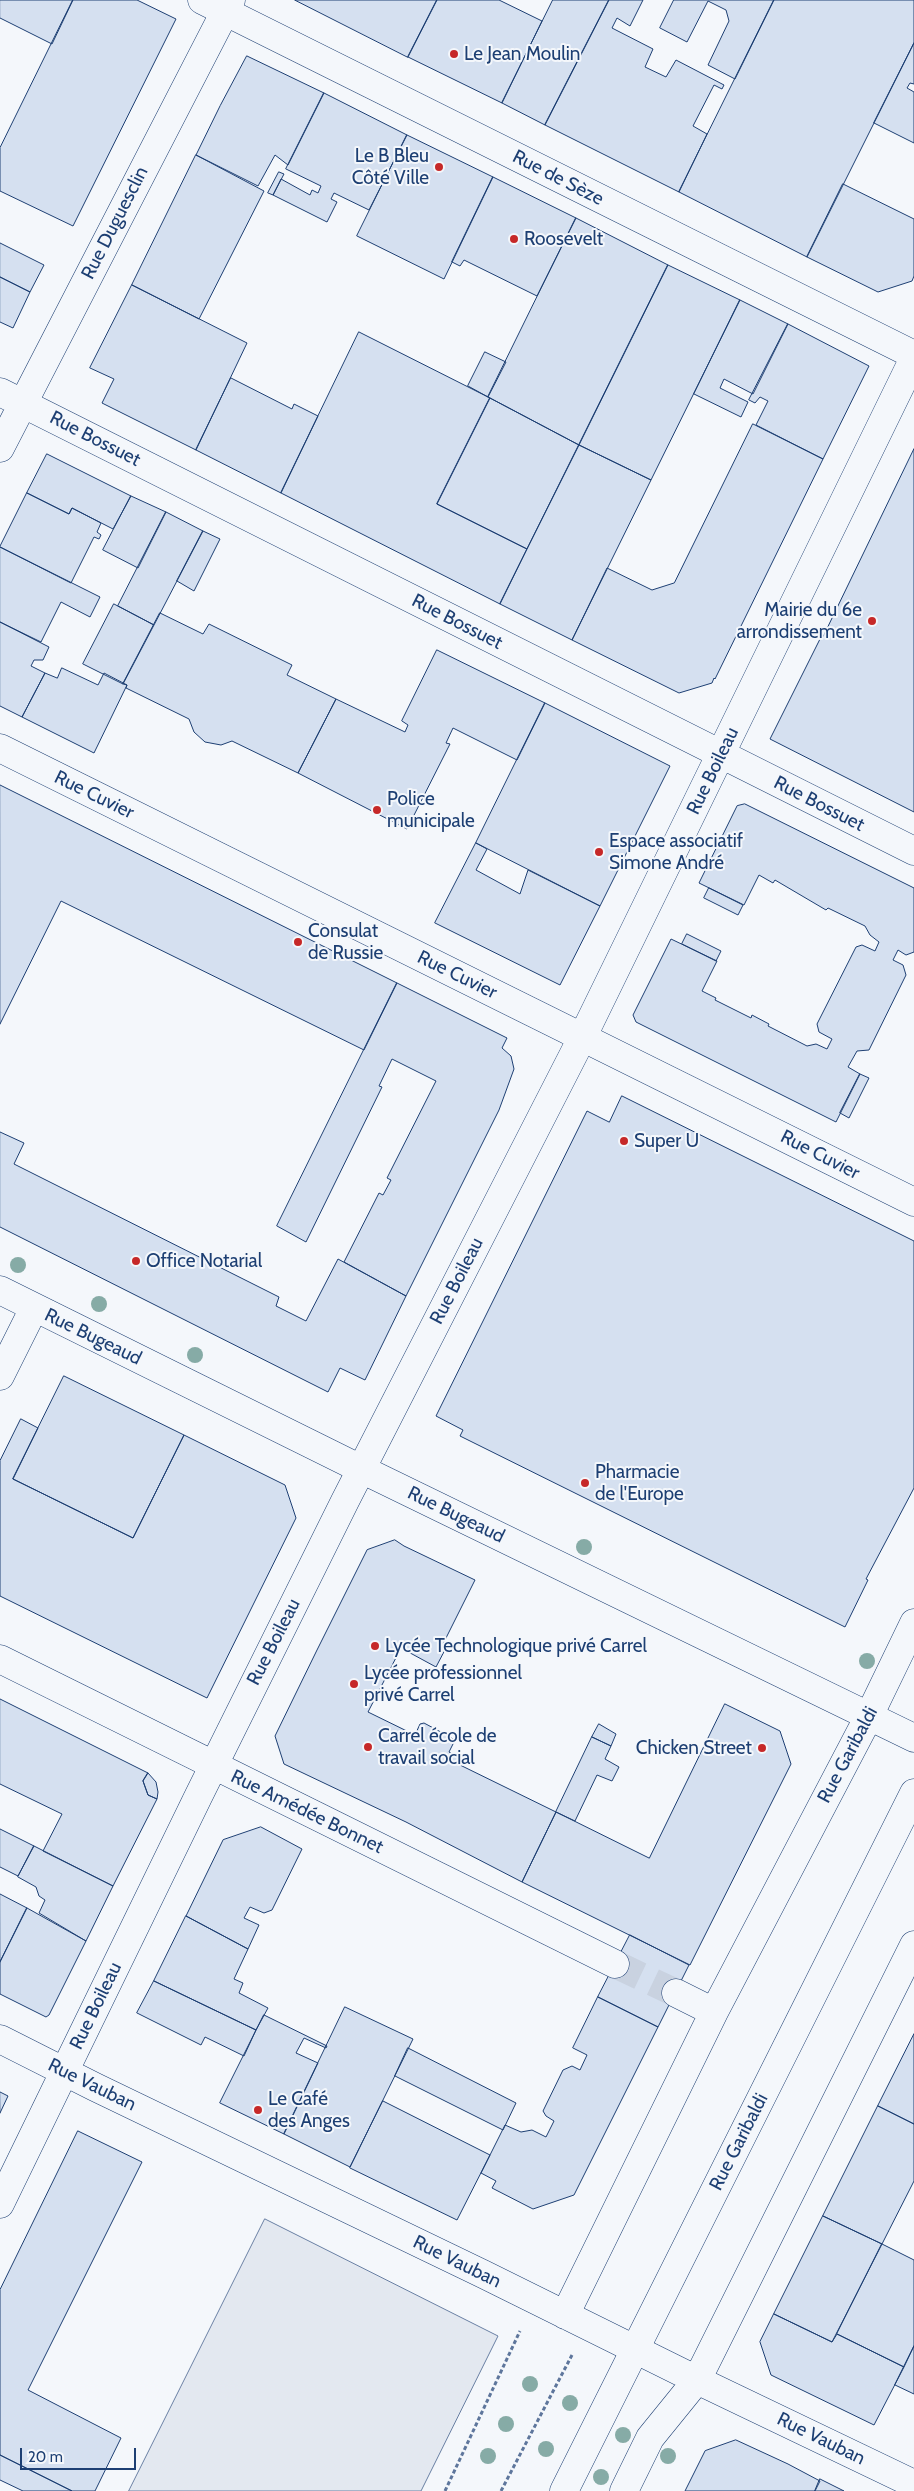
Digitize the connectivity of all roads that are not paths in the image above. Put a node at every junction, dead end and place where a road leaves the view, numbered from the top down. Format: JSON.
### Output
{"nodes":[{"id":1,"x":219,"y":4,"type":"edge"},
{"id":2,"x":914,"y":356,"type":"edge"},
{"id":3,"x":11,"y":397,"type":"edge"},
{"id":4,"x":0,"y":448,"type":"edge"},
{"id":5,"x":0,"y":748,"type":"edge"},
{"id":6,"x":721,"y":754,"type":"junction"},
{"id":7,"x":914,"y":851,"type":"edge"},
{"id":8,"x":583,"y":1036,"type":"junction"},
{"id":9,"x":914,"y":1202,"type":"edge"},
{"id":10,"x":0,"y":1290,"type":"edge"},
{"id":11,"x":34,"y":1308,"type":"junction"},
{"id":12,"x":0,"y":1376,"type":"edge"},
{"id":13,"x":361,"y":1469,"type":"junction"},
{"id":14,"x":914,"y":1623,"type":"edge"},
{"id":15,"x":0,"y":1658,"type":"edge"},
{"id":16,"x":869,"y":1716,"type":"junction"},
{"id":17,"x":914,"y":1738,"type":"edge"},
{"id":18,"x":213,"y":1766,"type":"junction"},
{"id":19,"x":914,"y":1793,"type":"edge"},
{"id":20,"x":914,"y":1945,"type":"edge"},
{"id":21,"x":615,"y":1964,"type":"tunnel mouth"},
{"id":22,"x":676,"y":1993,"type":"tunnel mouth"},
{"id":23,"x":714,"y":2012,"type":"junction"},
{"id":24,"x":0,"y":2038,"type":"edge"},
{"id":25,"x":64,"y":2072,"type":"junction"},
{"id":26,"x":0,"y":2204,"type":"edge"},
{"id":27,"x":576,"y":2320,"type":"junction"},
{"id":28,"x":635,"y":2349,"type":"junction"},
{"id":29,"x":697,"y":2380,"type":"junction"},
{"id":30,"x":914,"y":2484,"type":"edge"},
{"id":31,"x":564,"y":2491,"type":"edge"},
{"id":32,"x":624,"y":2491,"type":"edge"}],
"edges":[{"from":1,"to":2,"type":"street","name":"Rue de Sèze"},
{"from":1,"to":3,"type":"street","name":"Rue Duguesclin"},
{"from":2,"to":6,"type":"street","name":"Rue Boileau"},
{"from":3,"to":4,"type":"street","name":"Rue Duguesclin"},
{"from":3,"to":6,"type":"street","name":"Rue Bossuet"},
{"from":5,"to":8,"type":"street","name":"Rue Cuvier"},
{"from":6,"to":7,"type":"street","name":"Rue Bossuet"},
{"from":6,"to":8,"type":"street","name":"Rue Boileau"},
{"from":8,"to":9,"type":"street","name":"Rue Cuvier"},
{"from":8,"to":13,"type":"street","name":"Rue Boileau"},
{"from":10,"to":11,"type":"street","name":"Rue Bugeaud"},
{"from":11,"to":12,"type":"street"},
{"from":11,"to":13,"type":"street","name":"Rue Bugeaud"},
{"from":13,"to":16,"type":"street","name":"Rue Bugeaud"},
{"from":13,"to":18,"type":"street","name":"Rue Boileau"},
{"from":14,"to":16,"type":"street","name":"Rue Garibaldi"},
{"from":15,"to":18,"type":"street","name":"Rue Amédée Bonnet"},
{"from":16,"to":17,"type":"street","name":"Rue Bugeaud"},
{"from":16,"to":23,"type":"street","name":"Rue Garibaldi"},
{"from":18,"to":21,"type":"street","name":"Rue Amédée Bonnet"},
{"from":18,"to":25,"type":"street","name":"Rue Boileau"},
{"from":19,"to":28,"type":"street","name":"Rue Garibaldi"},
{"from":20,"to":29,"type":"street"},
{"from":22,"to":23,"type":"street"},
{"from":23,"to":27,"type":"street","name":"Rue Garibaldi"},
{"from":24,"to":25,"type":"street","name":"Rue Vauban"},
{"from":25,"to":26,"type":"street","name":"Rue Boileau"},
{"from":25,"to":27,"type":"street","name":"Rue Vauban"},
{"from":27,"to":28,"type":"street","name":"Rue Vauban"},
{"from":28,"to":29,"type":"street","name":"Rue Vauban"},
{"from":28,"to":31,"type":"street","name":"Rue Garibaldi"},
{"from":29,"to":30,"type":"street","name":"Rue Vauban"},
{"from":29,"to":32,"type":"street"}]}
